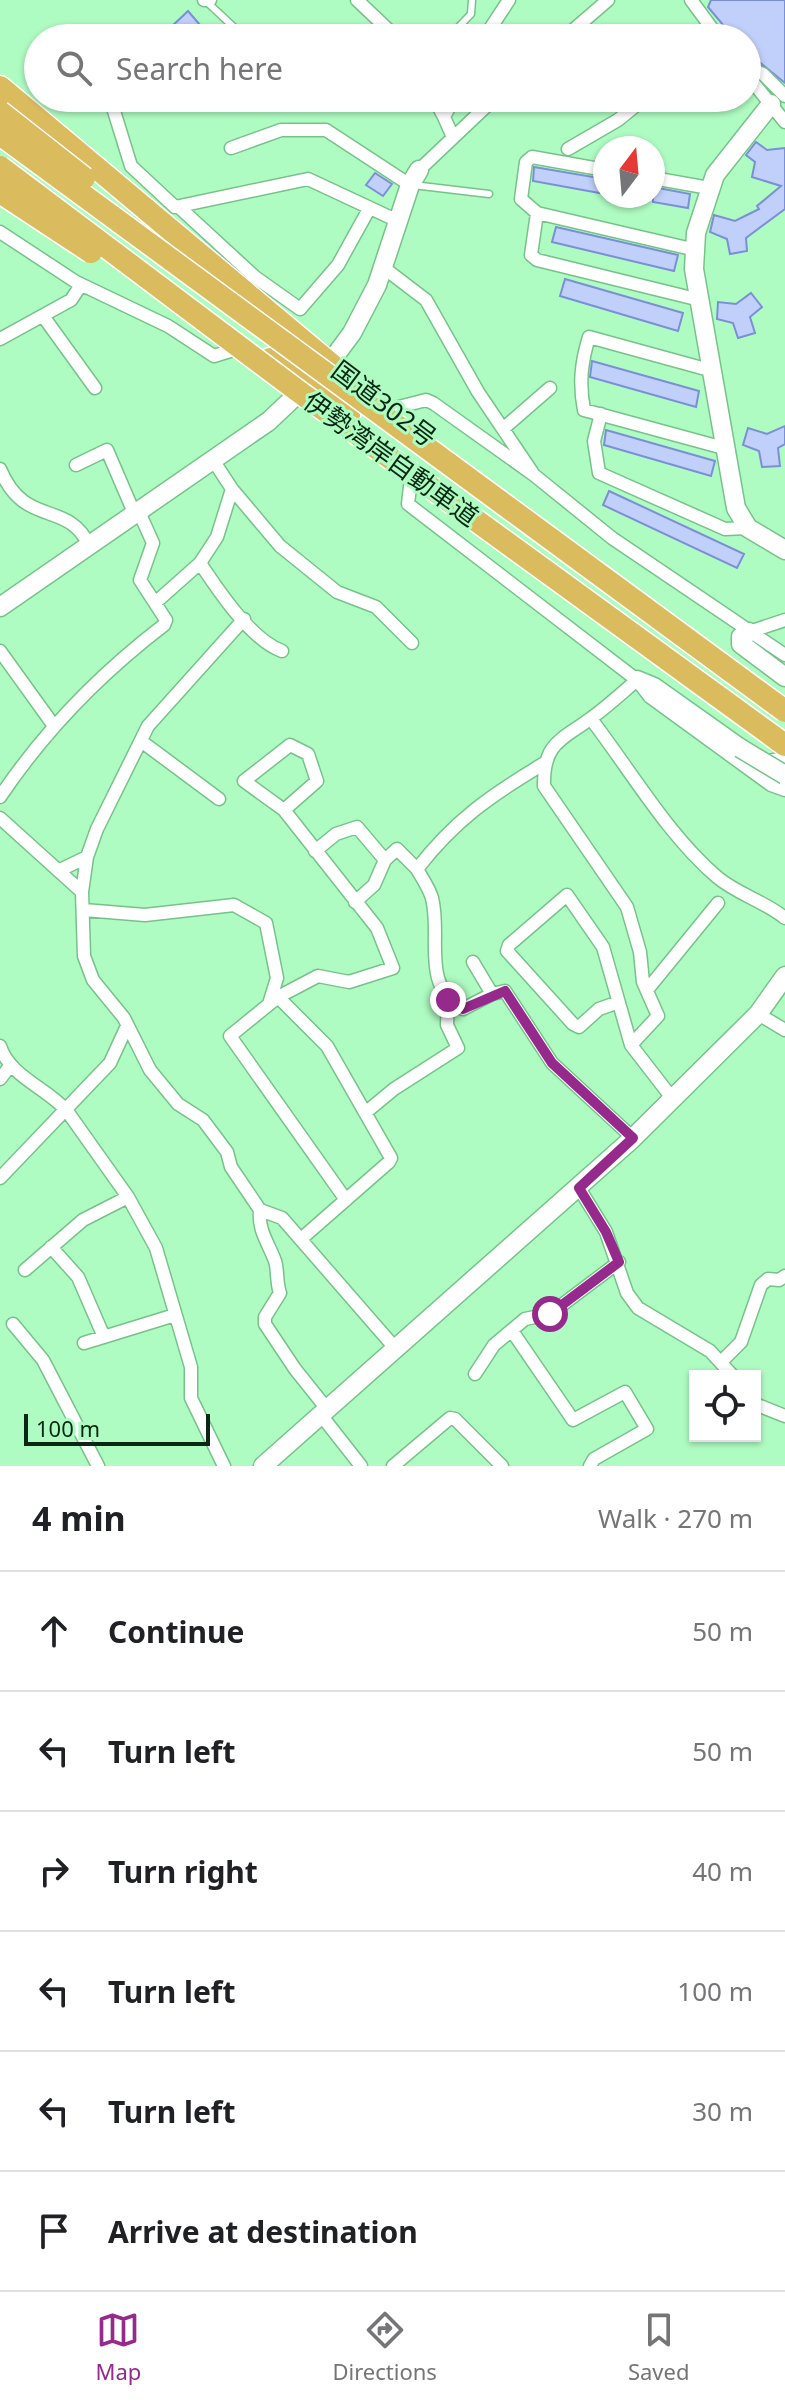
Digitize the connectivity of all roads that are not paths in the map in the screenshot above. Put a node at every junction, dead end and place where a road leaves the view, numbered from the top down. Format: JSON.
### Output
{"nodes":[{"id":1,"x":206,"y":0,"type":"edge"},
{"id":2,"x":357,"y":0,"type":"edge"},
{"id":3,"x":472,"y":0,"type":"edge"},
{"id":4,"x":509,"y":0,"type":"edge"},
{"id":5,"x":608,"y":0,"type":"edge"},
{"id":6,"x":691,"y":0,"type":"edge"},
{"id":7,"x":231,"y":24,"type":"edge"},
{"id":8,"x":380,"y":24,"type":"edge"},
{"id":9,"x":461,"y":24,"type":"edge"},
{"id":10,"x":493,"y":24,"type":"edge"},
{"id":11,"x":580,"y":24,"type":"edge"},
{"id":12,"x":709,"y":24,"type":"edge"},
{"id":13,"x":761,"y":73,"type":"edge"},
{"id":14,"x":761,"y":86,"type":"edge"},
{"id":15,"x":0,"y":87,"type":"edge"},
{"id":16,"x":778,"y":100,"type":"edge"},
{"id":17,"x":24,"y":107,"type":"edge"},
{"id":18,"x":0,"y":112,"type":"edge"},
{"id":19,"x":30,"y":112,"type":"edge"},
{"id":20,"x":114,"y":112,"type":"edge"},
{"id":21,"x":441,"y":112,"type":"edge"},
{"id":22,"x":447,"y":112,"type":"edge"},
{"id":23,"x":479,"y":112,"type":"edge"},
{"id":24,"x":628,"y":112,"type":"edge"},
{"id":25,"x":444,"y":117,"type":"junction"},
{"id":26,"x":785,"y":122,"type":"edge"},
{"id":27,"x":0,"y":134,"type":"edge"},
{"id":28,"x":452,"y":135,"type":"junction"},
{"id":29,"x":231,"y":148,"type":"dead end"},
{"id":30,"x":568,"y":149,"type":"dead end"},
{"id":31,"x":0,"y":167,"type":"edge"},
{"id":32,"x":593,"y":168,"type":"edge"},
{"id":33,"x":414,"y":178,"type":"junction"},
{"id":34,"x":665,"y":180,"type":"edge"},
{"id":35,"x":709,"y":188,"type":"junction"},
{"id":36,"x":0,"y":189,"type":"edge"},
{"id":37,"x":489,"y":194,"type":"dead end"},
{"id":38,"x":180,"y":208,"type":"junction"},
{"id":39,"x":369,"y":209,"type":"junction"},
{"id":40,"x":537,"y":213,"type":"junction"},
{"id":41,"x":398,"y":221,"type":"junction"},
{"id":42,"x":0,"y":232,"type":"edge"},
{"id":43,"x":696,"y":250,"type":"junction"},
{"id":44,"x":384,"y":268,"type":"junction"},
{"id":45,"x":250,"y":284,"type":"junction"},
{"id":46,"x":81,"y":285,"type":"junction"},
{"id":47,"x":700,"y":300,"type":"junction"},
{"id":48,"x":43,"y":316,"type":"junction"},
{"id":49,"x":221,"y":326,"type":"junction"},
{"id":50,"x":0,"y":339,"type":"edge"},
{"id":51,"x":250,"y":345,"type":"junction"},
{"id":52,"x":329,"y":364,"type":"junction"},
{"id":53,"x":713,"y":371,"type":"junction"},
{"id":54,"x":303,"y":387,"type":"junction"},
{"id":55,"x":95,"y":388,"type":"dead end"},
{"id":56,"x":550,"y":388,"type":"dead end"},
{"id":57,"x":355,"y":398,"type":"junction"},
{"id":58,"x":391,"y":409,"type":"junction"},
{"id":59,"x":601,"y":414,"type":"junction"},
{"id":60,"x":504,"y":428,"type":"junction"},
{"id":61,"x":726,"y":445,"type":"junction"},
{"id":62,"x":213,"y":460,"type":"junction"},
{"id":63,"x":76,"y":465,"type":"dead end"},
{"id":64,"x":413,"y":467,"type":"junction"},
{"id":65,"x":0,"y":469,"type":"edge"},
{"id":66,"x":534,"y":475,"type":"junction"},
{"id":67,"x":232,"y":489,"type":"junction"},
{"id":68,"x":137,"y":513,"type":"junction"},
{"id":69,"x":748,"y":528,"type":"junction"},
{"id":70,"x":89,"y":545,"type":"junction"},
{"id":71,"x":785,"y":550,"type":"edge"},
{"id":72,"x":200,"y":563,"type":"junction"},
{"id":73,"x":155,"y":603,"type":"junction"},
{"id":74,"x":0,"y":607,"type":"edge"},
{"id":75,"x":244,"y":619,"type":"junction"},
{"id":76,"x":785,"y":620,"type":"edge"},
{"id":77,"x":749,"y":632,"type":"junction"},
{"id":78,"x":412,"y":643,"type":"dead end"},
{"id":79,"x":0,"y":651,"type":"edge"},
{"id":80,"x":282,"y":651,"type":"dead end"},
{"id":81,"x":785,"y":655,"type":"edge"},
{"id":82,"x":785,"y":677,"type":"edge"},
{"id":83,"x":637,"y":680,"type":"junction"},
{"id":84,"x":785,"y":700,"type":"edge"},
{"id":85,"x":785,"y":711,"type":"edge"},
{"id":86,"x":591,"y":719,"type":"junction"},
{"id":87,"x":54,"y":726,"type":"junction"},
{"id":88,"x":141,"y":741,"type":"junction"},
{"id":89,"x":785,"y":745,"type":"edge"},
{"id":90,"x":742,"y":756,"type":"junction"},
{"id":91,"x":785,"y":757,"type":"edge"},
{"id":92,"x":543,"y":764,"type":"junction"},
{"id":93,"x":785,"y":775,"type":"edge"},
{"id":94,"x":785,"y":790,"type":"edge"},
{"id":95,"x":0,"y":797,"type":"edge"},
{"id":96,"x":219,"y":799,"type":"dead end"},
{"id":97,"x":284,"y":810,"type":"junction"},
{"id":98,"x":0,"y":818,"type":"edge"},
{"id":99,"x":315,"y":851,"type":"junction"},
{"id":100,"x":87,"y":857,"type":"junction"},
{"id":101,"x":385,"y":860,"type":"junction"},
{"id":102,"x":417,"y":869,"type":"junction"},
{"id":103,"x":60,"y":870,"type":"junction"},
{"id":104,"x":82,"y":892,"type":"junction"},
{"id":105,"x":355,"y":902,"type":"junction"},
{"id":106,"x":718,"y":903,"type":"dead end"},
{"id":107,"x":84,"y":910,"type":"junction"},
{"id":108,"x":785,"y":918,"type":"edge"},
{"id":109,"x":473,"y":962,"type":"dead end"},
{"id":110,"x":785,"y":976,"type":"edge"},
{"id":111,"x":647,"y":990,"type":"junction"},
{"id":112,"x":492,"y":994,"type":"junction"},
{"id":113,"x":274,"y":1000,"type":"junction"},
{"id":114,"x":448,"y":1000,"type":"junction"},
{"id":115,"x":616,"y":1003,"type":"junction"},
{"id":116,"x":758,"y":1014,"type":"junction"},
{"id":117,"x":127,"y":1026,"type":"junction"},
{"id":118,"x":785,"y":1030,"type":"edge"},
{"id":119,"x":631,"y":1045,"type":"junction"},
{"id":120,"x":0,"y":1046,"type":"edge"},
{"id":121,"x":10,"y":1066,"type":"junction"},
{"id":122,"x":0,"y":1079,"type":"edge"},
{"id":123,"x":672,"y":1098,"type":"junction"},
{"id":124,"x":67,"y":1111,"type":"junction"},
{"id":125,"x":365,"y":1113,"type":"junction"},
{"id":126,"x":633,"y":1138,"type":"junction"},
{"id":127,"x":0,"y":1178,"type":"edge"},
{"id":128,"x":579,"y":1188,"type":"junction"},
{"id":129,"x":128,"y":1197,"type":"junction"},
{"id":130,"x":346,"y":1200,"type":"junction"},
{"id":131,"x":260,"y":1210,"type":"junction"},
{"id":132,"x":301,"y":1239,"type":"junction"},
{"id":133,"x":51,"y":1247,"type":"junction"},
{"id":134,"x":619,"y":1262,"type":"junction"},
{"id":135,"x":25,"y":1270,"type":"dead end"},
{"id":136,"x":785,"y":1276,"type":"edge"},
{"id":137,"x":175,"y":1315,"type":"junction"},
{"id":138,"x":13,"y":1324,"type":"dead end"},
{"id":139,"x":512,"y":1331,"type":"junction"},
{"id":140,"x":104,"y":1337,"type":"junction"},
{"id":141,"x":84,"y":1343,"type":"dead end"},
{"id":142,"x":395,"y":1348,"type":"junction"},
{"id":143,"x":722,"y":1361,"type":"junction"},
{"id":144,"x":729,"y":1370,"type":"edge"},
{"id":145,"x":475,"y":1374,"type":"dead end"},
{"id":146,"x":761,"y":1406,"type":"edge"},
{"id":147,"x":324,"y":1412,"type":"junction"},
{"id":148,"x":785,"y":1416,"type":"edge"},
{"id":149,"x":98,"y":1466,"type":"edge"},
{"id":150,"x":224,"y":1466,"type":"edge"},
{"id":151,"x":263,"y":1466,"type":"edge"},
{"id":152,"x":361,"y":1466,"type":"edge"},
{"id":153,"x":393,"y":1466,"type":"edge"},
{"id":154,"x":502,"y":1466,"type":"edge"},
{"id":155,"x":590,"y":1466,"type":"edge"}],
"edges":[{"from":1,"to":7,"type":"lane"},
{"from":2,"to":8,"type":"street"},
{"from":3,"to":9,"type":"lane"},
{"from":4,"to":10,"type":"street"},
{"from":5,"to":11,"type":"street"},
{"from":6,"to":12,"type":"street"},
{"from":13,"to":16,"type":"street"},
{"from":14,"to":16,"type":"street"},
{"from":15,"to":17,"type":"highway","name":"国道302号"},
{"from":16,"to":26,"type":"street"},
{"from":16,"to":35,"type":"street"},
{"from":18,"to":57,"type":"highway","bridge":true},
{"from":19,"to":45,"type":"highway","name":"国道302号"},
{"from":20,"to":38,"type":"street"},
{"from":21,"to":25,"type":"street"},
{"from":22,"to":25,"type":"street"},
{"from":23,"to":28,"type":"street"},
{"from":24,"to":30,"type":"street"},
{"from":25,"to":28,"type":"street"},
{"from":27,"to":57,"type":"highway","name":"伊勢湾岸自動車道","bridge":true},
{"from":28,"to":33,"type":"street"},
{"from":29,"to":33,"type":"street"},
{"from":31,"to":54,"type":"highway","name":"伊勢湾岸自動車道","bridge":true},
{"from":32,"to":40,"type":"street"},
{"from":33,"to":37,"type":"lane"},
{"from":33,"to":41,"type":"street"},
{"from":34,"to":35,"type":"street"},
{"from":35,"to":43,"type":"street"},
{"from":36,"to":49,"type":"highway","name":"国道302号"},
{"from":36,"to":54,"type":"highway","bridge":true},
{"from":38,"to":39,"type":"street"},
{"from":38,"to":45,"type":"street"},
{"from":39,"to":41,"type":"street"},
{"from":39,"to":45,"type":"street"},
{"from":40,"to":43,"type":"street"},
{"from":40,"to":47,"type":"street"},
{"from":41,"to":44,"type":"street"},
{"from":42,"to":46,"type":"street"},
{"from":43,"to":47,"type":"street"},
{"from":44,"to":52,"type":"street"},
{"from":44,"to":60,"type":"street"},
{"from":45,"to":49,"type":"street"},
{"from":45,"to":52,"type":"highway","name":"国道302号"},
{"from":46,"to":48,"type":"street"},
{"from":46,"to":51,"type":"street"},
{"from":47,"to":53,"type":"street"},
{"from":48,"to":50,"type":"street"},
{"from":48,"to":55,"type":"street"},
{"from":49,"to":51,"type":"highway","name":"国道302号"},
{"from":51,"to":54,"type":"highway","name":"国道302号"},
{"from":52,"to":54,"type":"street"},
{"from":52,"to":58,"type":"highway","name":"国道302号"},
{"from":53,"to":59,"type":"street"},
{"from":53,"to":61,"type":"street"},
{"from":54,"to":62,"type":"street"},
{"from":54,"to":64,"type":"highway","name":"国道302号"},
{"from":54,"to":89,"type":"highway","name":"伊勢湾岸自動車道","bridge":true},
{"from":56,"to":60,"type":"street"},
{"from":57,"to":85,"type":"highway","name":"伊勢湾岸自動車道","bridge":true},
{"from":58,"to":66,"type":"street"},
{"from":58,"to":84,"type":"highway","name":"国道302号"},
{"from":59,"to":61,"type":"street"},
{"from":59,"to":69,"type":"street"},
{"from":60,"to":66,"type":"street"},
{"from":61,"to":69,"type":"street"},
{"from":62,"to":67,"type":"street"},
{"from":62,"to":68,"type":"street"},
{"from":63,"to":68,"type":"street"},
{"from":64,"to":83,"type":"street"},
{"from":64,"to":91,"type":"highway","name":"国道302号"},
{"from":65,"to":70,"type":"street"},
{"from":66,"to":77,"type":"street"},
{"from":67,"to":72,"type":"street"},
{"from":67,"to":78,"type":"street"},
{"from":68,"to":70,"type":"street"},
{"from":68,"to":73,"type":"street"},
{"from":69,"to":71,"type":"street"},
{"from":70,"to":74,"type":"street"},
{"from":72,"to":73,"type":"street"},
{"from":72,"to":75,"type":"street"},
{"from":73,"to":87,"type":"street"},
{"from":75,"to":80,"type":"street"},
{"from":75,"to":88,"type":"street"},
{"from":76,"to":77,"type":"street"},
{"from":77,"to":81,"type":"street"},
{"from":77,"to":82,"type":"street"},
{"from":79,"to":87,"type":"street"},
{"from":83,"to":86,"type":"street"},
{"from":83,"to":90,"type":"street"},
{"from":86,"to":92,"type":"street"},
{"from":86,"to":108,"type":"street"},
{"from":87,"to":95,"type":"street"},
{"from":88,"to":96,"type":"street"},
{"from":88,"to":100,"type":"street"},
{"from":90,"to":91,"type":"street"},
{"from":90,"to":93,"type":"street","bridge":true},
{"from":90,"to":94,"type":"street"},
{"from":92,"to":102,"type":"street"},
{"from":92,"to":111,"type":"street"},
{"from":97,"to":97,"type":"street"},
{"from":97,"to":99,"type":"street"},
{"from":98,"to":103,"type":"street"},
{"from":99,"to":101,"type":"street"},
{"from":99,"to":105,"type":"street"},
{"from":100,"to":103,"type":"street"},
{"from":100,"to":104,"type":"street"},
{"from":101,"to":102,"type":"street"},
{"from":101,"to":105,"type":"street"},
{"from":102,"to":114,"type":"street"},
{"from":103,"to":104,"type":"street"},
{"from":104,"to":107,"type":"street"},
{"from":105,"to":113,"type":"street"},
{"from":106,"to":111,"type":"street"},
{"from":107,"to":113,"type":"street"},
{"from":107,"to":117,"type":"street"},
{"from":109,"to":112,"type":"street"},
{"from":110,"to":116,"type":"street"},
{"from":111,"to":119,"type":"street"},
{"from":112,"to":114,"type":"street"},
{"from":112,"to":126,"type":"street"},
{"from":113,"to":125,"type":"street"},
{"from":113,"to":130,"type":"street"},
{"from":114,"to":125,"type":"street"},
{"from":115,"to":115,"type":"street"},
{"from":115,"to":119,"type":"street"},
{"from":116,"to":118,"type":"street"},
{"from":116,"to":123,"type":"street"},
{"from":117,"to":124,"type":"street"},
{"from":117,"to":131,"type":"street"},
{"from":119,"to":123,"type":"street"},
{"from":120,"to":121,"type":"street"},
{"from":121,"to":122,"type":"street"},
{"from":121,"to":124,"type":"street"},
{"from":123,"to":126,"type":"street"},
{"from":124,"to":127,"type":"street"},
{"from":124,"to":129,"type":"street"},
{"from":125,"to":130,"type":"street"},
{"from":126,"to":128,"type":"street"},
{"from":128,"to":134,"type":"street"},
{"from":128,"to":142,"type":"street"},
{"from":129,"to":133,"type":"street"},
{"from":129,"to":137,"type":"street"},
{"from":130,"to":132,"type":"street"},
{"from":131,"to":132,"type":"street"},
{"from":131,"to":147,"type":"street"},
{"from":132,"to":142,"type":"street"},
{"from":133,"to":135,"type":"street"},
{"from":133,"to":140,"type":"street"},
{"from":134,"to":139,"type":"street"},
{"from":134,"to":143,"type":"street"},
{"from":136,"to":143,"type":"street"},
{"from":137,"to":140,"type":"street"},
{"from":137,"to":150,"type":"street"},
{"from":138,"to":149,"type":"street"},
{"from":139,"to":145,"type":"street"},
{"from":139,"to":155,"type":"street"},
{"from":140,"to":141,"type":"street"},
{"from":142,"to":147,"type":"street"},
{"from":143,"to":144,"type":"street"},
{"from":146,"to":148,"type":"street"},
{"from":147,"to":151,"type":"street"},
{"from":147,"to":152,"type":"street"},
{"from":153,"to":154,"type":"street"}]}
